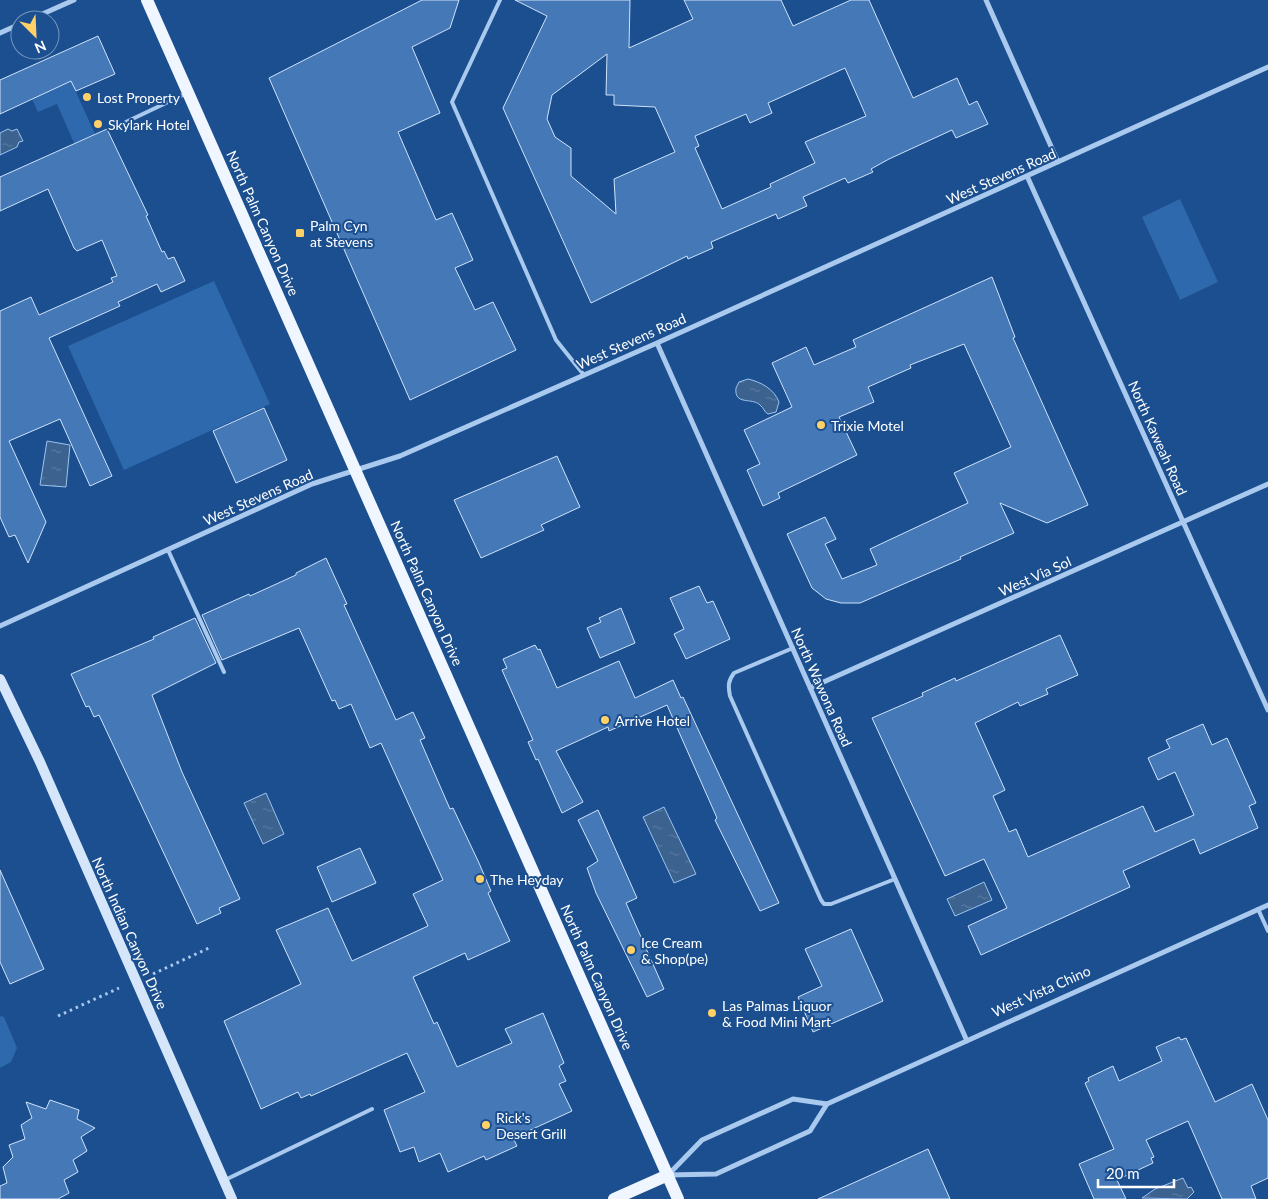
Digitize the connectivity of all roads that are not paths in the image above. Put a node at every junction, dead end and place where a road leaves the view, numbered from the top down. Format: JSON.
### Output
{"nodes":[{"id":1,"x":74,"y":0,"type":"edge"},
{"id":2,"x":148,"y":0,"type":"edge"},
{"id":3,"x":500,"y":0,"type":"edge"},
{"id":4,"x":986,"y":0,"type":"edge"},
{"id":5,"x":52,"y":10,"type":"edge"},
{"id":6,"x":1268,"y":67,"type":"edge"},
{"id":7,"x":188,"y":92,"type":"junction"},
{"id":8,"x":126,"y":122,"type":"dead end"},
{"id":9,"x":1058,"y":162,"type":"junction"},
{"id":10,"x":1027,"y":176,"type":"junction"},
{"id":11,"x":657,"y":343,"type":"junction"},
{"id":12,"x":584,"y":375,"type":"junction"},
{"id":13,"x":356,"y":469,"type":"junction"},
{"id":14,"x":1268,"y":484,"type":"edge"},
{"id":15,"x":1183,"y":522,"type":"junction"},
{"id":16,"x":168,"y":550,"type":"junction"},
{"id":17,"x":0,"y":626,"type":"edge"},
{"id":18,"x":793,"y":648,"type":"junction"},
{"id":19,"x":224,"y":672,"type":"dead end"},
{"id":20,"x":0,"y":679,"type":"edge"},
{"id":21,"x":810,"y":688,"type":"junction"},
{"id":22,"x":1268,"y":710,"type":"edge"},
{"id":23,"x":895,"y":879,"type":"junction"},
{"id":24,"x":1268,"y":905,"type":"edge"},
{"id":25,"x":1258,"y":909,"type":"junction"},
{"id":26,"x":1268,"y":931,"type":"edge"},
{"id":27,"x":967,"y":1041,"type":"junction"},
{"id":28,"x":827,"y":1104,"type":"junction"},
{"id":29,"x":372,"y":1109,"type":"dead end"},
{"id":30,"x":668,"y":1175,"type":"junction"},
{"id":31,"x":224,"y":1181,"type":"junction"},
{"id":32,"x":232,"y":1199,"type":"edge"},
{"id":33,"x":614,"y":1199,"type":"edge"},
{"id":34,"x":678,"y":1199,"type":"edge"}],
"edges":[{"from":1,"to":5,"type":"street"},
{"from":2,"to":7,"type":"main road","name":"North Palm Canyon Drive"},
{"from":3,"to":12,"type":"lane"},
{"from":4,"to":9,"type":"street"},
{"from":6,"to":9,"type":"street","name":"West Stevens Road"},
{"from":7,"to":8,"type":"lane"},
{"from":7,"to":13,"type":"main road","name":"North Palm Canyon Drive"},
{"from":9,"to":10,"type":"street","name":"West Stevens Road"},
{"from":10,"to":11,"type":"street","name":"West Stevens Road"},
{"from":10,"to":15,"type":"street","name":"North Kaweah Road"},
{"from":11,"to":12,"type":"street","name":"West Stevens Road"},
{"from":11,"to":18,"type":"street","name":"North Wawona Road"},
{"from":12,"to":13,"type":"street","name":"West Stevens Road"},
{"from":13,"to":16,"type":"street","name":"West Stevens Road"},
{"from":13,"to":30,"type":"main road","name":"North Palm Canyon Drive"},
{"from":14,"to":15,"type":"street","name":"West Via Sol"},
{"from":15,"to":21,"type":"street","name":"West Via Sol"},
{"from":15,"to":22,"type":"street","name":"North Kaweah Road"},
{"from":16,"to":17,"type":"street","name":"West Stevens Road"},
{"from":16,"to":19,"type":"lane"},
{"from":18,"to":21,"type":"street","name":"North Wawona Road"},
{"from":18,"to":23,"type":"lane"},
{"from":20,"to":31,"type":"main road","name":"North Indian Canyon Drive"},
{"from":21,"to":23,"type":"street","name":"North Wawona Road"},
{"from":23,"to":27,"type":"street","name":"North Wawona Road"},
{"from":24,"to":25,"type":"street","name":"West Vista Chino"},
{"from":25,"to":26,"type":"lane"},
{"from":25,"to":27,"type":"street","name":"West Vista Chino"},
{"from":27,"to":28,"type":"street","name":"West Vista Chino"},
{"from":28,"to":30,"type":"street"},
{"from":28,"to":30,"type":"street"},
{"from":29,"to":31,"type":"lane"},
{"from":30,"to":33,"type":"main road"},
{"from":30,"to":34,"type":"main road","name":"North Palm Canyon Drive"},
{"from":31,"to":32,"type":"main road","name":"North Indian Canyon Drive"}]}
